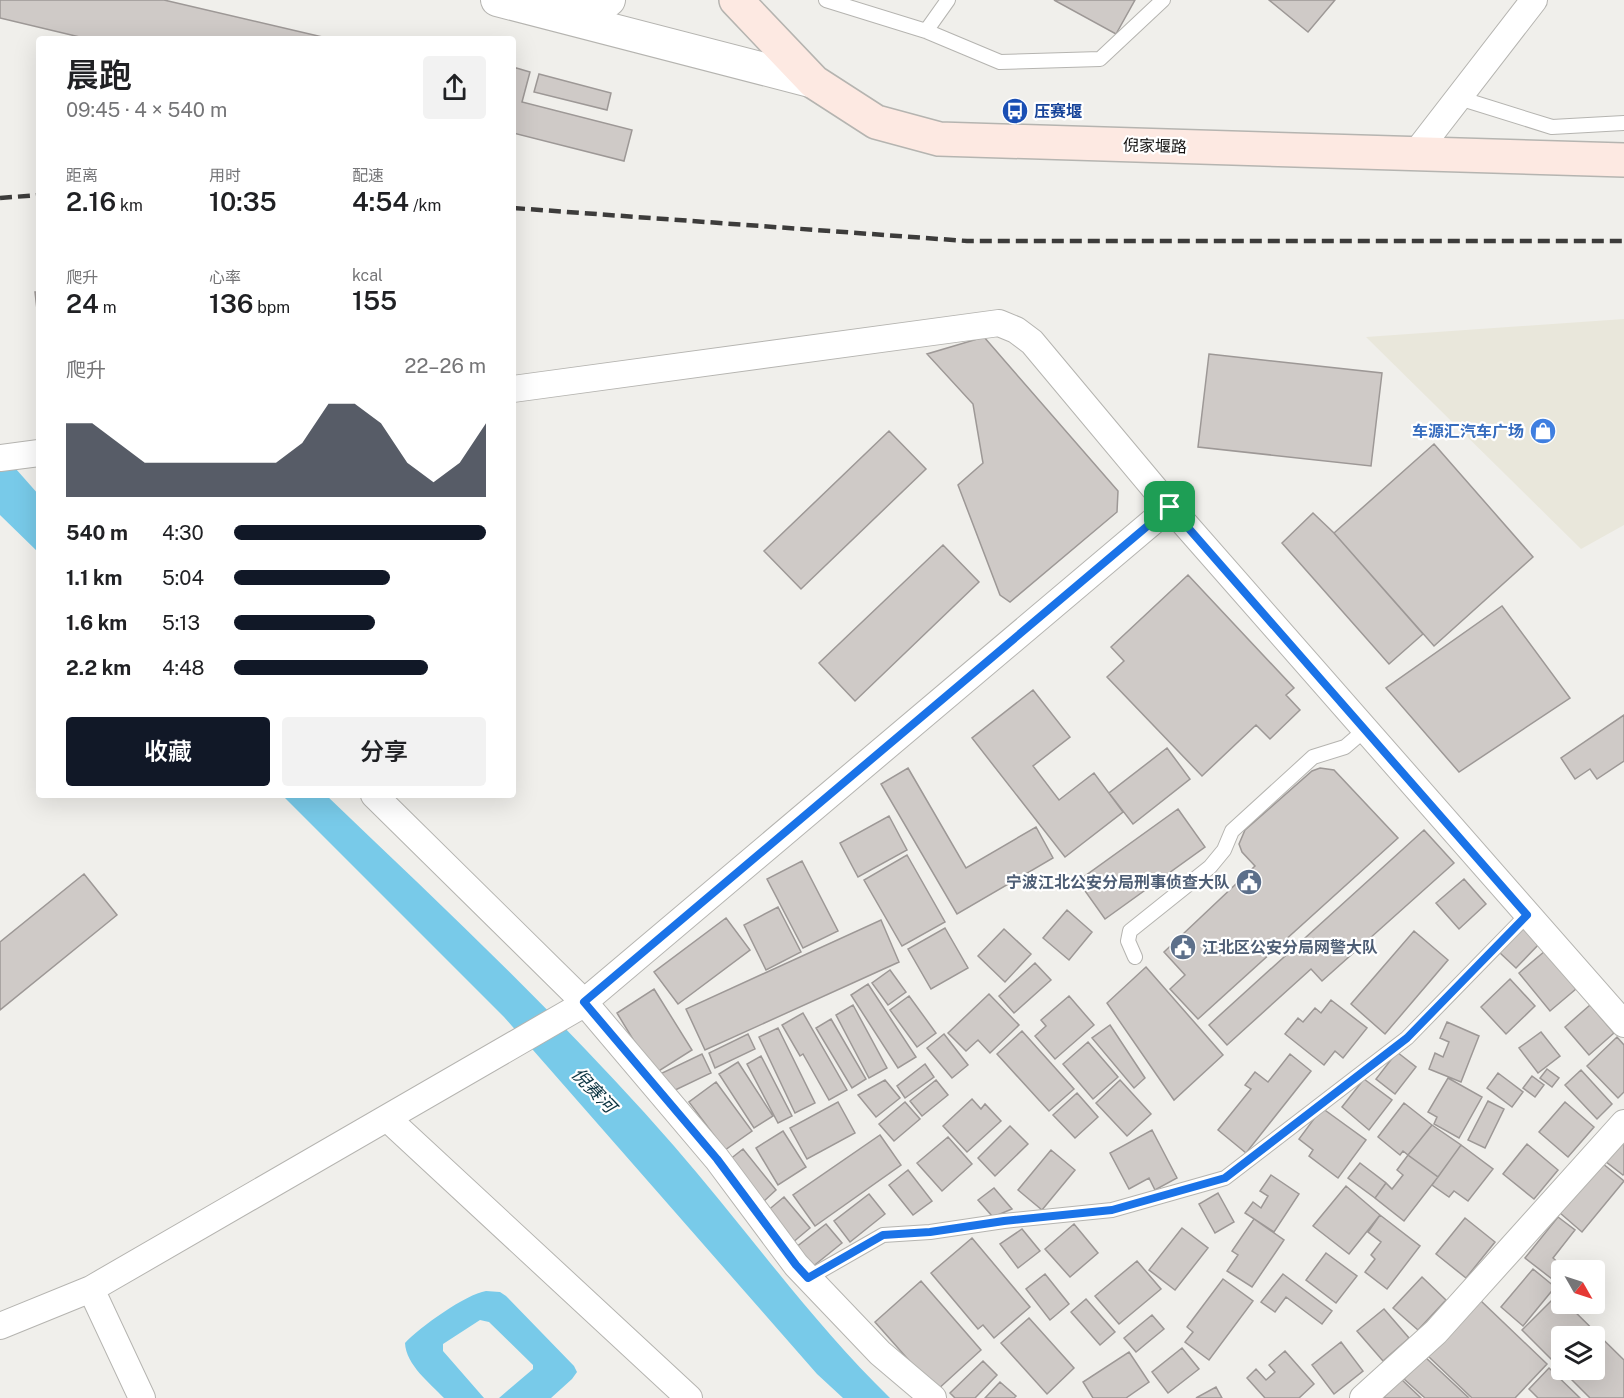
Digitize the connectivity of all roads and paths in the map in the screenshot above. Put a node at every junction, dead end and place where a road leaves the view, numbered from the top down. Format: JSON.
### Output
{"nodes":[{"id":1,"x":497,"y":0,"type":"edge"},
{"id":2,"x":609,"y":0,"type":"edge"},
{"id":3,"x":736,"y":0,"type":"edge"},
{"id":4,"x":826,"y":0,"type":"edge"},
{"id":5,"x":948,"y":0,"type":"edge"},
{"id":6,"x":1163,"y":0,"type":"edge"},
{"id":7,"x":1534,"y":0,"type":"edge"},
{"id":8,"x":561,"y":16,"type":"junction"},
{"id":9,"x":926,"y":31,"type":"junction"},
{"id":10,"x":814,"y":82,"type":"junction"},
{"id":11,"x":1459,"y":98,"type":"junction"},
{"id":12,"x":1624,"y":123,"type":"edge"},
{"id":13,"x":1415,"y":154,"type":"junction"},
{"id":14,"x":1624,"y":160,"type":"edge"},
{"id":15,"x":516,"y":389,"type":"edge"},
{"id":16,"x":36,"y":453,"type":"edge"},
{"id":17,"x":0,"y":458,"type":"edge"},
{"id":18,"x":1170,"y":507,"type":"junction"},
{"id":19,"x":1366,"y":729,"type":"junction"},
{"id":20,"x":377,"y":798,"type":"edge"},
{"id":21,"x":1527,"y":915,"type":"junction"},
{"id":22,"x":1135,"y":957,"type":"dead end"},
{"id":23,"x":581,"y":1005,"type":"junction"},
{"id":24,"x":1624,"y":1024,"type":"edge"},
{"id":25,"x":388,"y":1119,"type":"junction"},
{"id":26,"x":1624,"y":1123,"type":"edge"},
{"id":27,"x":808,"y":1278,"type":"junction"},
{"id":28,"x":91,"y":1289,"type":"junction"},
{"id":29,"x":0,"y":1326,"type":"edge"},
{"id":30,"x":142,"y":1398,"type":"edge"},
{"id":31,"x":689,"y":1398,"type":"edge"},
{"id":32,"x":933,"y":1398,"type":"edge"},
{"id":33,"x":1363,"y":1398,"type":"edge"}],
"edges":[{"from":1,"to":8,"type":"street"},
{"from":2,"to":8,"type":"street"},
{"from":3,"to":10,"type":"main road","name":"倪家堰路"},
{"from":4,"to":9,"type":"lane"},
{"from":5,"to":9,"type":"lane"},
{"from":6,"to":9,"type":"lane"},
{"from":7,"to":11,"type":"street"},
{"from":8,"to":10,"type":"street"},
{"from":10,"to":13,"type":"main road","name":"倪家堰路"},
{"from":11,"to":12,"type":"lane"},
{"from":11,"to":13,"type":"street"},
{"from":13,"to":14,"type":"main road","name":"倪家堰路"},
{"from":15,"to":18,"type":"street"},
{"from":16,"to":17,"type":"street"},
{"from":18,"to":19,"type":"street"},
{"from":18,"to":23,"type":"street"},
{"from":19,"to":21,"type":"street"},
{"from":19,"to":22,"type":"lane"},
{"from":20,"to":23,"type":"street"},
{"from":21,"to":24,"type":"street"},
{"from":21,"to":27,"type":"lane"},
{"from":23,"to":25,"type":"street"},
{"from":23,"to":27,"type":"street"},
{"from":25,"to":28,"type":"street"},
{"from":25,"to":31,"type":"street"},
{"from":26,"to":33,"type":"street"},
{"from":27,"to":32,"type":"street"},
{"from":28,"to":29,"type":"street"},
{"from":28,"to":30,"type":"street"}]}
